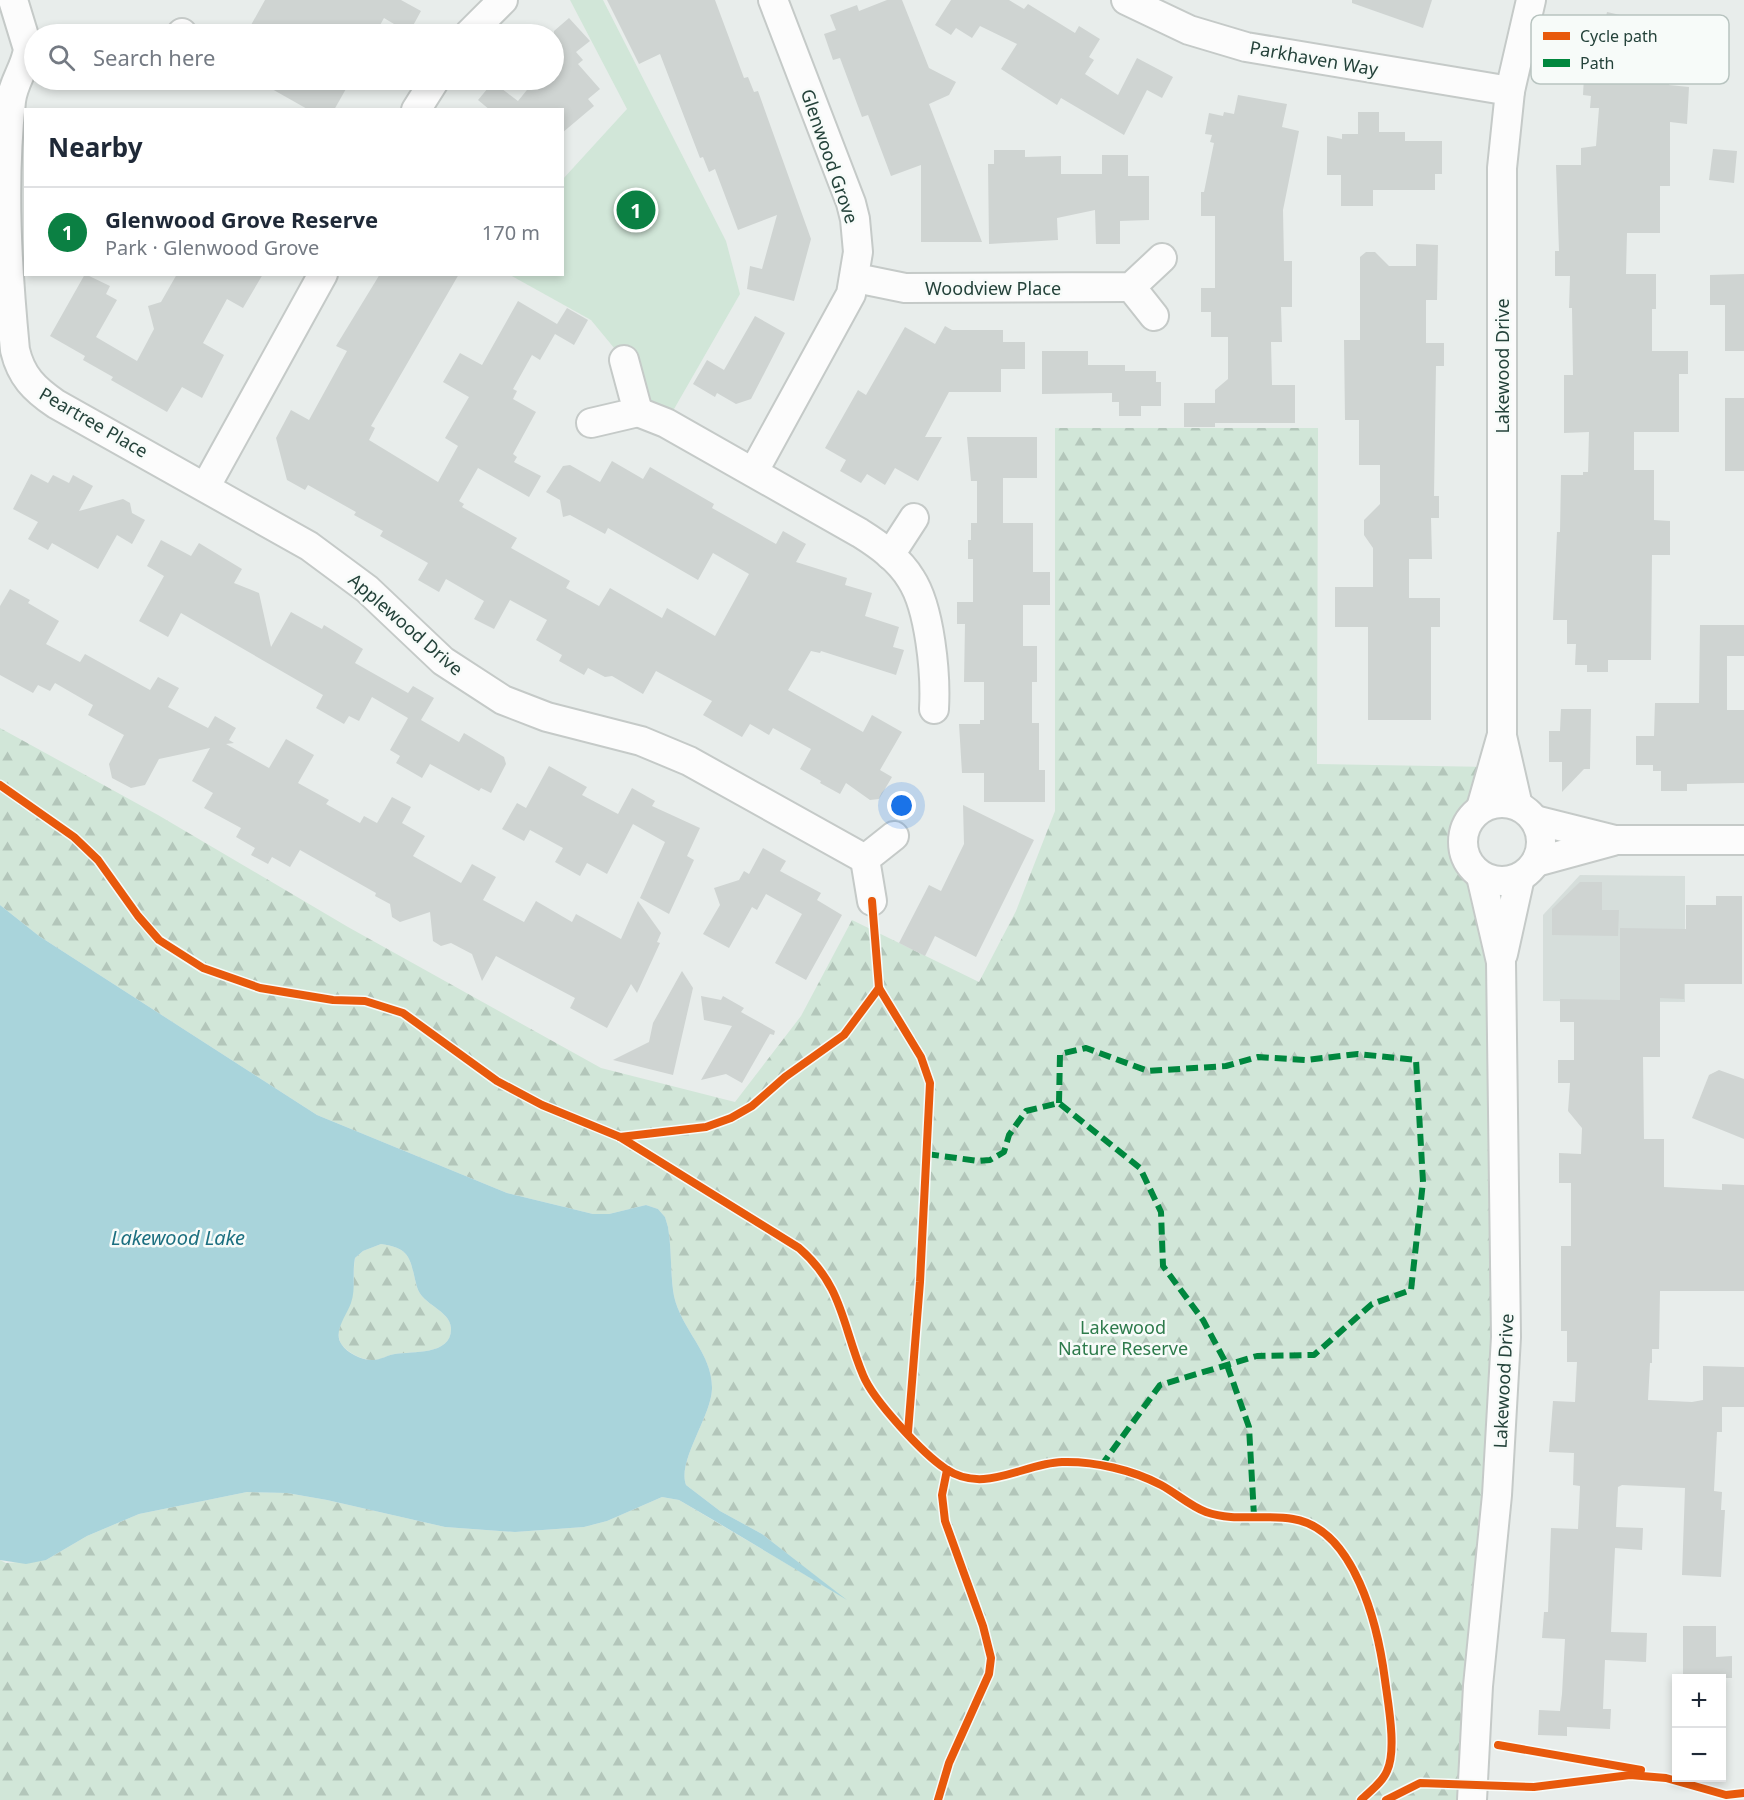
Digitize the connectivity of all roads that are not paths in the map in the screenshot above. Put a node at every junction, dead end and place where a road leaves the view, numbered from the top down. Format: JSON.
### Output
{"nodes":[{"id":1,"x":13,"y":0,"type":"edge"},
{"id":2,"x":503,"y":0,"type":"edge"},
{"id":3,"x":773,"y":0,"type":"edge"},
{"id":4,"x":1126,"y":0,"type":"edge"},
{"id":5,"x":1531,"y":0,"type":"edge"},
{"id":6,"x":1168,"y":9,"type":"edge"},
{"id":7,"x":479,"y":24,"type":"edge"},
{"id":8,"x":24,"y":30,"type":"edge"},
{"id":9,"x":24,"y":63,"type":"edge"},
{"id":10,"x":429,"y":90,"type":"edge"},
{"id":11,"x":1510,"y":91,"type":"junction"},
{"id":12,"x":417,"y":108,"type":"edge"},
{"id":13,"x":1162,"y":258,"type":"dead end"},
{"id":14,"x":322,"y":276,"type":"edge"},
{"id":15,"x":856,"y":278,"type":"junction"},
{"id":16,"x":1131,"y":287,"type":"junction"},
{"id":17,"x":1154,"y":316,"type":"dead end"},
{"id":18,"x":624,"y":360,"type":"dead end"},
{"id":19,"x":638,"y":412,"type":"junction"},
{"id":20,"x":591,"y":423,"type":"dead end"},
{"id":21,"x":754,"y":471,"type":"junction"},
{"id":22,"x":206,"y":486,"type":"junction"},
{"id":23,"x":914,"y":518,"type":"dead end"},
{"id":24,"x":890,"y":555,"type":"junction"},
{"id":25,"x":934,"y":709,"type":"dead end"},
{"id":26,"x":1502,"y":736,"type":"junction"},
{"id":27,"x":1481,"y":808,"type":"junction"},
{"id":28,"x":1526,"y":813,"type":"junction"},
{"id":29,"x":894,"y":836,"type":"dead end"},
{"id":30,"x":1615,"y":840,"type":"junction"},
{"id":31,"x":1744,"y":840,"type":"edge"},
{"id":32,"x":865,"y":859,"type":"junction"},
{"id":33,"x":1528,"y":869,"type":"junction"},
{"id":34,"x":1481,"y":876,"type":"junction"},
{"id":35,"x":872,"y":901,"type":"dead end"},
{"id":36,"x":1501,"y":962,"type":"junction"},
{"id":37,"x":1472,"y":1800,"type":"edge"}],
"edges":[{"from":1,"to":8,"type":"street","name":"Peartree Place"},
{"from":2,"to":7,"type":"street"},
{"from":3,"to":15,"type":"street","name":"Glenwood Grove"},
{"from":4,"to":6,"type":"street","name":"Parkhaven Way"},
{"from":5,"to":11,"type":"street","name":"Lakewood Drive"},
{"from":6,"to":11,"type":"street","name":"Parkhaven Way"},
{"from":9,"to":22,"type":"street","name":"Peartree Place"},
{"from":10,"to":12,"type":"street"},
{"from":11,"to":26,"type":"street","name":"Lakewood Drive"},
{"from":13,"to":16,"type":"street"},
{"from":14,"to":22,"type":"street"},
{"from":15,"to":16,"type":"street","name":"Woodview Place"},
{"from":15,"to":21,"type":"street","name":"Glenwood Grove"},
{"from":16,"to":17,"type":"street"},
{"from":18,"to":19,"type":"street"},
{"from":19,"to":20,"type":"street"},
{"from":19,"to":21,"type":"street"},
{"from":21,"to":24,"type":"street"},
{"from":22,"to":32,"type":"street","name":"Applewood Drive"},
{"from":23,"to":24,"type":"street"},
{"from":24,"to":25,"type":"street"},
{"from":26,"to":27,"type":"street","name":"Lakewood Drive"},
{"from":26,"to":28,"type":"street","name":"Lakewood Drive"},
{"from":27,"to":28,"type":"street"},
{"from":27,"to":34,"type":"street"},
{"from":28,"to":30,"type":"street"},
{"from":28,"to":33,"type":"street"},
{"from":29,"to":32,"type":"street"},
{"from":30,"to":31,"type":"street"},
{"from":30,"to":33,"type":"street"},
{"from":32,"to":35,"type":"street"},
{"from":33,"to":34,"type":"street"},
{"from":33,"to":36,"type":"street","name":"Lakewood Drive"},
{"from":34,"to":36,"type":"street","name":"Lakewood Drive"},
{"from":36,"to":37,"type":"street","name":"Lakewood Drive"}]}
